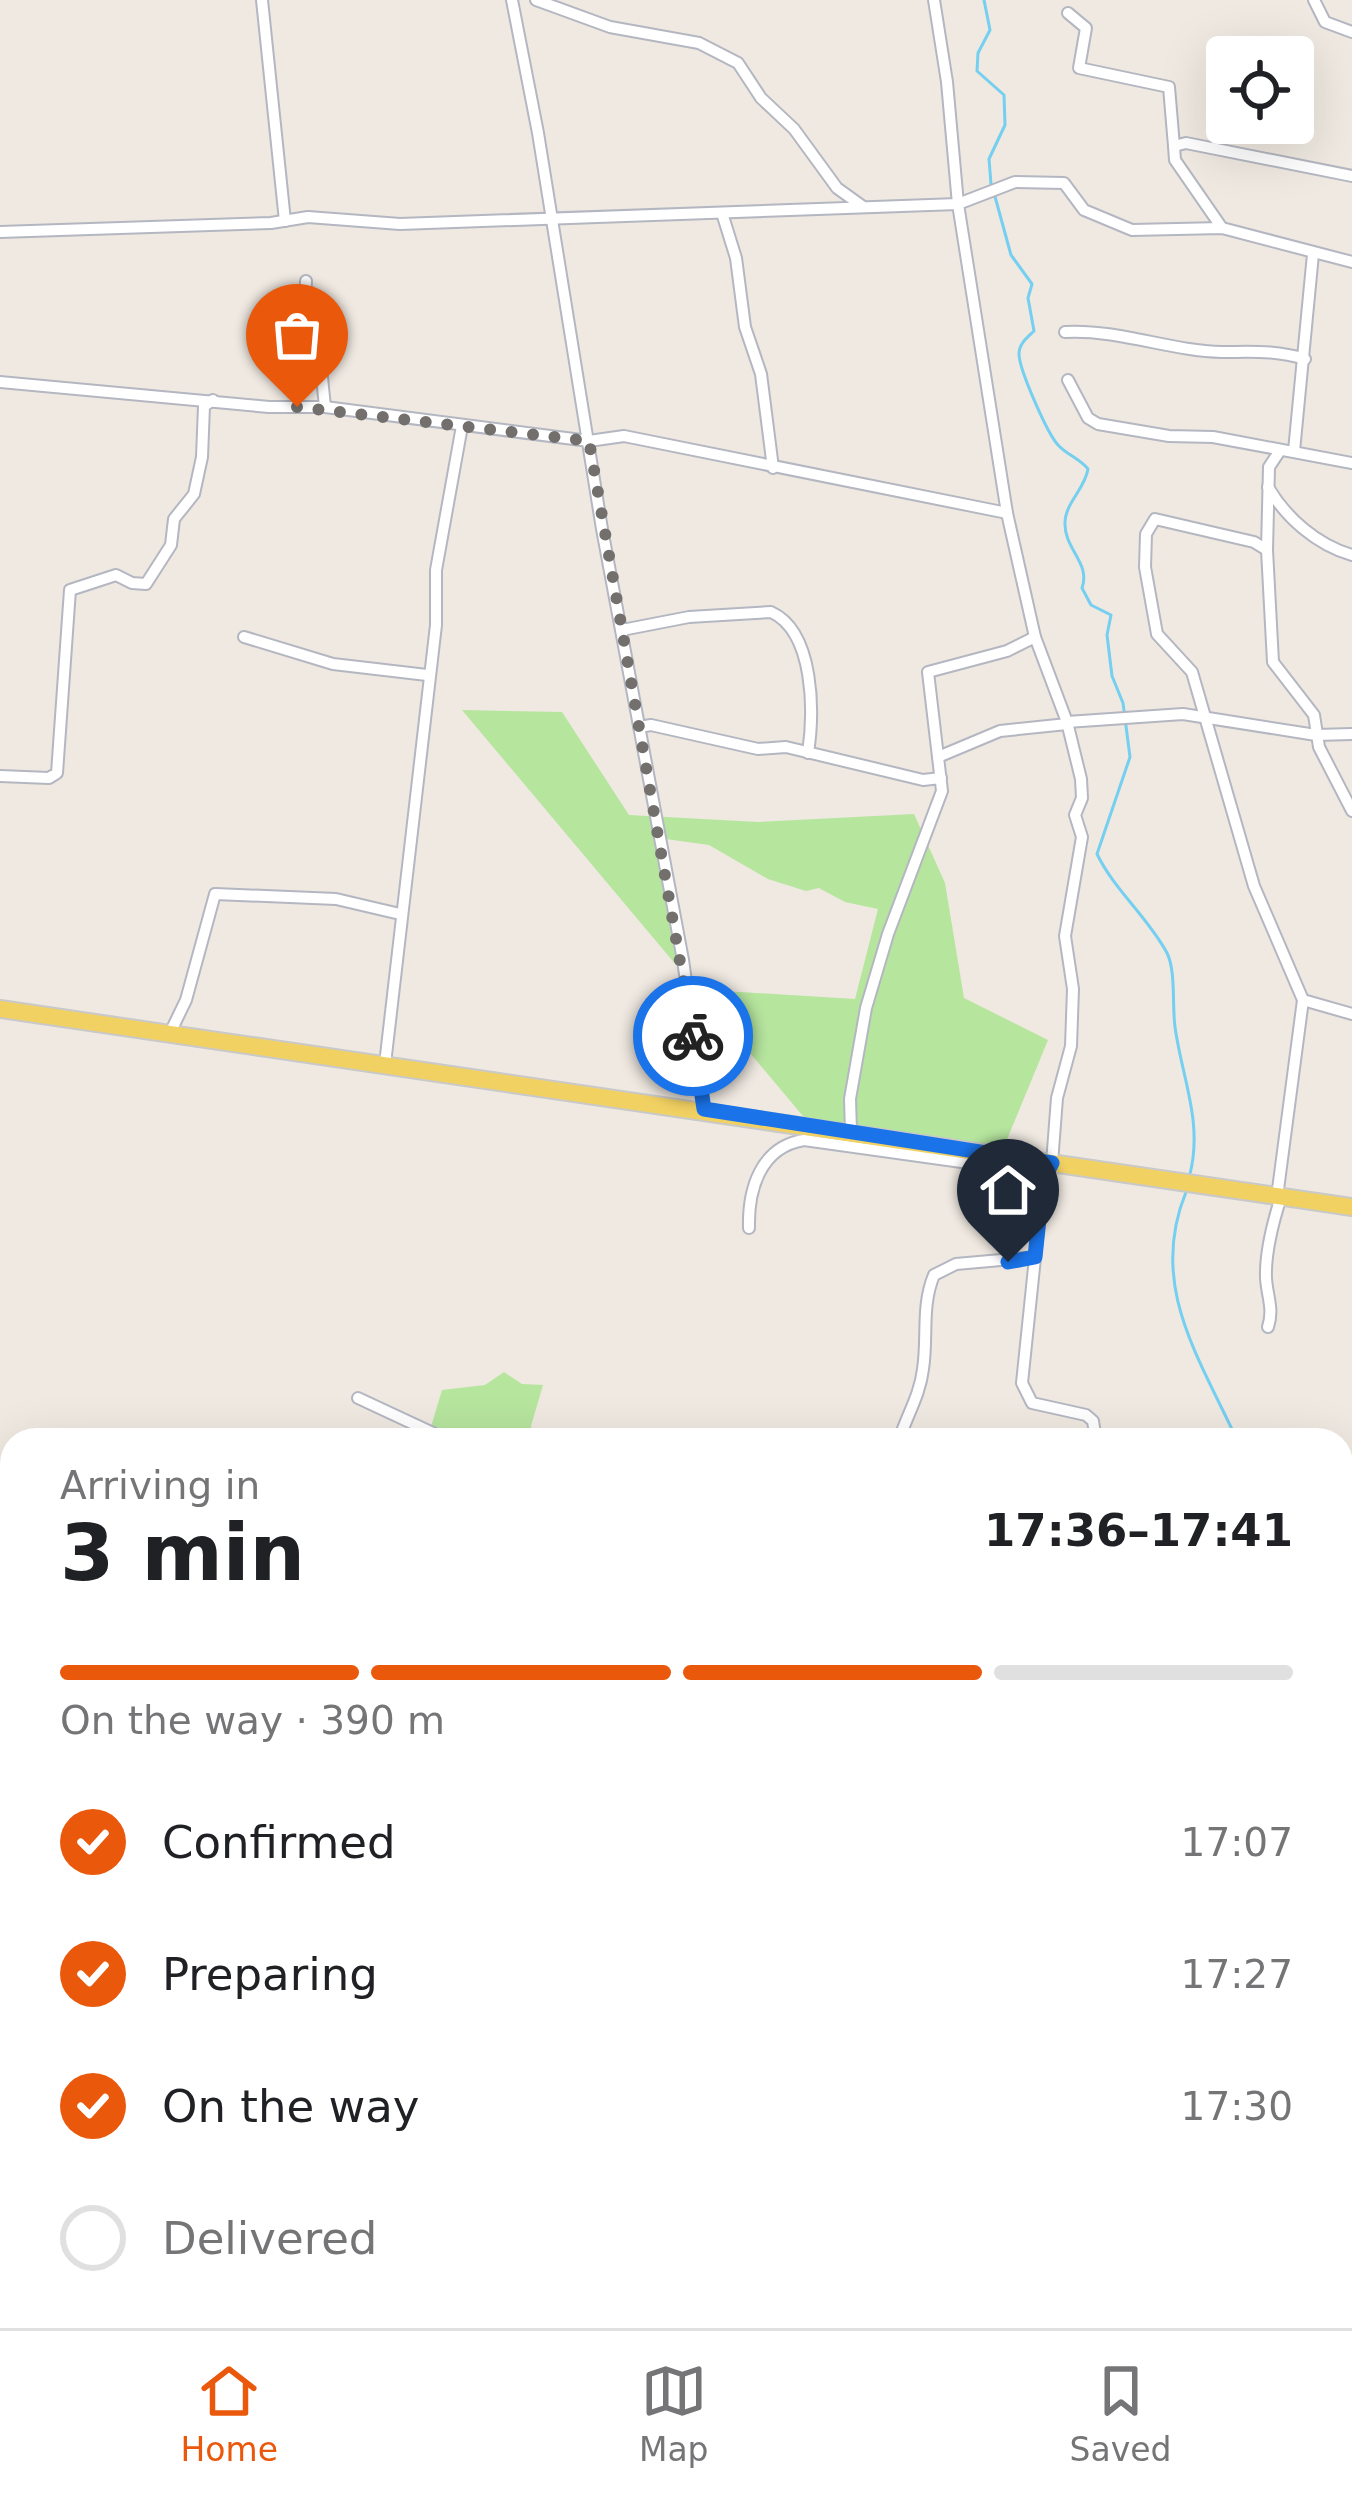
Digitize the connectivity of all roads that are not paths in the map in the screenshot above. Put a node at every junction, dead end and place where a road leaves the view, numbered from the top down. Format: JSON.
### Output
{"nodes":[{"id":1,"x":262,"y":0,"type":"edge"},
{"id":2,"x":512,"y":0,"type":"edge"},
{"id":3,"x":536,"y":0,"type":"edge"},
{"id":4,"x":934,"y":0,"type":"edge"},
{"id":5,"x":1314,"y":0,"type":"edge"},
{"id":6,"x":1067,"y":14,"type":"dead end"},
{"id":7,"x":1352,"y":32,"type":"edge"},
{"id":8,"x":1174,"y":146,"type":"junction"},
{"id":9,"x":1352,"y":176,"type":"edge"},
{"id":10,"x":958,"y":204,"type":"junction"},
{"id":11,"x":865,"y":208,"type":"junction"},
{"id":12,"x":722,"y":213,"type":"junction"},
{"id":13,"x":549,"y":218,"type":"junction"},
{"id":14,"x":285,"y":221,"type":"junction"},
{"id":15,"x":1222,"y":228,"type":"junction"},
{"id":16,"x":0,"y":232,"type":"edge"},
{"id":17,"x":1313,"y":254,"type":"junction"},
{"id":18,"x":1352,"y":262,"type":"edge"},
{"id":19,"x":306,"y":281,"type":"dead end"},
{"id":20,"x":1065,"y":332,"type":"dead end"},
{"id":21,"x":1305,"y":358,"type":"junction"},
{"id":22,"x":1068,"y":380,"type":"dead end"},
{"id":23,"x":0,"y":382,"type":"edge"},
{"id":24,"x":213,"y":400,"type":"junction"},
{"id":25,"x":325,"y":407,"type":"junction"},
{"id":26,"x":462,"y":426,"type":"junction"},
{"id":27,"x":589,"y":441,"type":"junction"},
{"id":28,"x":1294,"y":451,"type":"junction"},
{"id":29,"x":1279,"y":452,"type":"junction"},
{"id":30,"x":1352,"y":463,"type":"edge"},
{"id":31,"x":773,"y":468,"type":"junction"},
{"id":32,"x":1268,"y":488,"type":"junction"},
{"id":33,"x":1007,"y":513,"type":"junction"},
{"id":34,"x":1267,"y":550,"type":"junction"},
{"id":35,"x":1352,"y":555,"type":"edge"},
{"id":36,"x":622,"y":630,"type":"junction"},
{"id":37,"x":244,"y":637,"type":"dead end"},
{"id":38,"x":1035,"y":637,"type":"junction"},
{"id":39,"x":427,"y":675,"type":"junction"},
{"id":40,"x":1208,"y":716,"type":"junction"},
{"id":41,"x":1067,"y":723,"type":"junction"},
{"id":42,"x":639,"y":727,"type":"junction"},
{"id":43,"x":1352,"y":734,"type":"edge"},
{"id":44,"x":1316,"y":735,"type":"junction"},
{"id":45,"x":808,"y":753,"type":"junction"},
{"id":46,"x":938,"y":757,"type":"junction"},
{"id":47,"x":0,"y":776,"type":"edge"},
{"id":48,"x":940,"y":778,"type":"junction"},
{"id":49,"x":1352,"y":811,"type":"edge"},
{"id":50,"x":400,"y":914,"type":"junction"},
{"id":51,"x":1303,"y":1000,"type":"junction"},
{"id":52,"x":0,"y":1009,"type":"edge"},
{"id":53,"x":1352,"y":1014,"type":"edge"},
{"id":54,"x":170,"y":1033,"type":"junction"},
{"id":55,"x":385,"y":1064,"type":"junction"},
{"id":56,"x":704,"y":1109,"type":"junction"},
{"id":57,"x":851,"y":1132,"type":"junction"},
{"id":58,"x":1049,"y":1168,"type":"junction"},
{"id":59,"x":1279,"y":1197,"type":"junction"},
{"id":60,"x":1352,"y":1207,"type":"edge"},
{"id":61,"x":749,"y":1228,"type":"dead end"},
{"id":62,"x":1035,"y":1257,"type":"junction"},
{"id":63,"x":1268,"y":1328,"type":"dead end"},
{"id":64,"x":358,"y":1398,"type":"dead end"},
{"id":65,"x":422,"y":1428,"type":"edge"},
{"id":66,"x":905,"y":1428,"type":"edge"},
{"id":67,"x":1094,"y":1428,"type":"edge"}],
"edges":[{"from":1,"to":14,"type":"street"},
{"from":2,"to":13,"type":"street"},
{"from":3,"to":11,"type":"street"},
{"from":4,"to":10,"type":"street"},
{"from":5,"to":7,"type":"street"},
{"from":6,"to":8,"type":"street"},
{"from":8,"to":9,"type":"street"},
{"from":8,"to":15,"type":"street"},
{"from":10,"to":11,"type":"street"},
{"from":10,"to":15,"type":"street"},
{"from":10,"to":33,"type":"street"},
{"from":11,"to":12,"type":"street"},
{"from":12,"to":13,"type":"street"},
{"from":12,"to":31,"type":"street"},
{"from":13,"to":14,"type":"street"},
{"from":13,"to":27,"type":"street"},
{"from":14,"to":16,"type":"street"},
{"from":15,"to":17,"type":"street"},
{"from":17,"to":18,"type":"street"},
{"from":17,"to":21,"type":"street"},
{"from":19,"to":25,"type":"street"},
{"from":20,"to":21,"type":"street"},
{"from":21,"to":28,"type":"street"},
{"from":22,"to":29,"type":"street"},
{"from":23,"to":24,"type":"street"},
{"from":24,"to":25,"type":"street"},
{"from":24,"to":47,"type":"street"},
{"from":25,"to":26,"type":"street"},
{"from":26,"to":27,"type":"street"},
{"from":26,"to":39,"type":"street"},
{"from":27,"to":31,"type":"street"},
{"from":27,"to":36,"type":"street"},
{"from":28,"to":29,"type":"street"},
{"from":28,"to":30,"type":"street"},
{"from":29,"to":32,"type":"street"},
{"from":31,"to":33,"type":"street"},
{"from":32,"to":34,"type":"street"},
{"from":32,"to":35,"type":"street"},
{"from":33,"to":38,"type":"street"},
{"from":34,"to":40,"type":"street"},
{"from":34,"to":44,"type":"street"},
{"from":36,"to":42,"type":"street"},
{"from":36,"to":45,"type":"street"},
{"from":37,"to":39,"type":"street"},
{"from":38,"to":41,"type":"street"},
{"from":38,"to":46,"type":"street"},
{"from":39,"to":50,"type":"street"},
{"from":40,"to":41,"type":"street"},
{"from":40,"to":44,"type":"street"},
{"from":40,"to":51,"type":"street"},
{"from":41,"to":46,"type":"street"},
{"from":41,"to":58,"type":"street"},
{"from":42,"to":45,"type":"street"},
{"from":42,"to":56,"type":"street"},
{"from":43,"to":44,"type":"street"},
{"from":44,"to":49,"type":"street"},
{"from":45,"to":48,"type":"street"},
{"from":46,"to":48,"type":"street"},
{"from":48,"to":57,"type":"street"},
{"from":50,"to":54,"type":"street"},
{"from":50,"to":55,"type":"street"},
{"from":51,"to":53,"type":"street"},
{"from":51,"to":59,"type":"street"},
{"from":52,"to":54,"type":"main road"},
{"from":54,"to":55,"type":"main road"},
{"from":55,"to":56,"type":"main road"},
{"from":56,"to":57,"type":"main road"},
{"from":57,"to":58,"type":"main road"},
{"from":58,"to":59,"type":"main road"},
{"from":58,"to":61,"type":"street"},
{"from":58,"to":62,"type":"street"},
{"from":59,"to":60,"type":"main road"},
{"from":59,"to":63,"type":"street"},
{"from":62,"to":66,"type":"street"},
{"from":62,"to":67,"type":"street"},
{"from":64,"to":65,"type":"street"}]}
